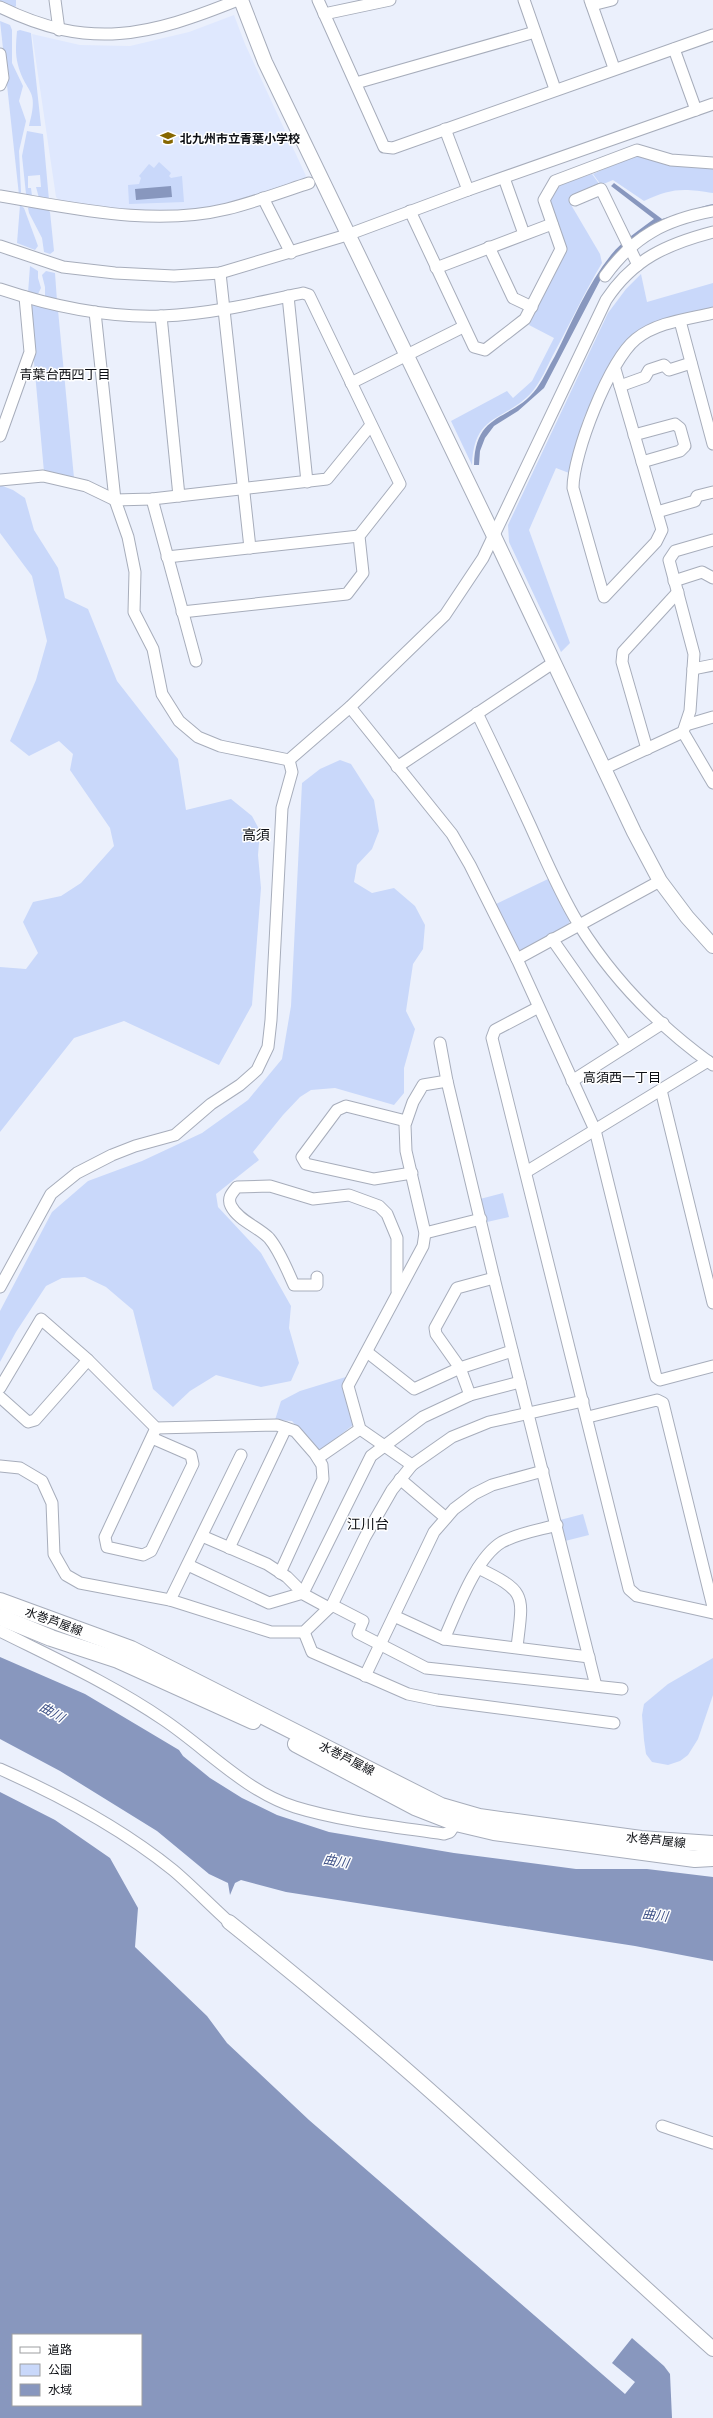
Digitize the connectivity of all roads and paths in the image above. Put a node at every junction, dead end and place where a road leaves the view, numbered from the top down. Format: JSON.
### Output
{"nodes":[{"id":1,"x":56,"y":0,"type":"edge"},
{"id":2,"x":239,"y":0,"type":"edge"},
{"id":3,"x":318,"y":0,"type":"edge"},
{"id":4,"x":390,"y":0,"type":"edge"},
{"id":5,"x":524,"y":0,"type":"edge"},
{"id":6,"x":612,"y":0,"type":"edge"},
{"id":7,"x":591,"y":2,"type":"edge"},
{"id":8,"x":0,"y":7,"type":"edge"},
{"id":9,"x":324,"y":14,"type":"junction"},
{"id":10,"x":59,"y":30,"type":"junction"},
{"id":11,"x":535,"y":32,"type":"junction"},
{"id":12,"x":713,"y":35,"type":"edge"},
{"id":13,"x":674,"y":49,"type":"junction"},
{"id":14,"x":0,"y":54,"type":"edge"},
{"id":15,"x":614,"y":68,"type":"junction"},
{"id":16,"x":356,"y":83,"type":"junction"},
{"id":17,"x":0,"y":85,"type":"edge"},
{"id":18,"x":555,"y":90,"type":"junction"},
{"id":19,"x":713,"y":104,"type":"edge"},
{"id":20,"x":696,"y":110,"type":"junction"},
{"id":21,"x":445,"y":129,"type":"junction"},
{"id":22,"x":713,"y":163,"type":"edge"},
{"id":23,"x":504,"y":178,"type":"junction"},
{"id":24,"x":309,"y":183,"type":"dead end"},
{"id":25,"x":468,"y":190,"type":"junction"},
{"id":26,"x":0,"y":196,"type":"edge"},
{"id":27,"x":263,"y":198,"type":"junction"},
{"id":28,"x":575,"y":200,"type":"dead end"},
{"id":29,"x":410,"y":211,"type":"junction"},
{"id":30,"x":713,"y":211,"type":"edge"},
{"id":31,"x":552,"y":224,"type":"junction"},
{"id":32,"x":713,"y":232,"type":"edge"},
{"id":33,"x":524,"y":234,"type":"junction"},
{"id":34,"x":347,"y":235,"type":"junction"},
{"id":35,"x":0,"y":246,"type":"edge"},
{"id":36,"x":489,"y":247,"type":"junction"},
{"id":37,"x":629,"y":247,"type":"junction"},
{"id":38,"x":291,"y":253,"type":"junction"},
{"id":39,"x":638,"y":265,"type":"junction"},
{"id":40,"x":436,"y":268,"type":"junction"},
{"id":41,"x":220,"y":273,"type":"junction"},
{"id":42,"x":605,"y":276,"type":"dead end"},
{"id":43,"x":0,"y":289,"type":"edge"},
{"id":44,"x":288,"y":296,"type":"junction"},
{"id":45,"x":25,"y":297,"type":"junction"},
{"id":46,"x":532,"y":307,"type":"junction"},
{"id":47,"x":224,"y":310,"type":"junction"},
{"id":48,"x":95,"y":312,"type":"junction"},
{"id":49,"x":713,"y":313,"type":"edge"},
{"id":50,"x":161,"y":316,"type":"junction"},
{"id":51,"x":680,"y":321,"type":"junction"},
{"id":52,"x":464,"y":327,"type":"junction"},
{"id":53,"x":407,"y":355,"type":"junction"},
{"id":54,"x":691,"y":363,"type":"junction"},
{"id":55,"x":615,"y":369,"type":"junction"},
{"id":56,"x":351,"y":383,"type":"junction"},
{"id":57,"x":620,"y":386,"type":"junction"},
{"id":58,"x":371,"y":425,"type":"junction"},
{"id":59,"x":634,"y":435,"type":"junction"},
{"id":60,"x":0,"y":436,"type":"edge"},
{"id":61,"x":713,"y":444,"type":"edge"},
{"id":62,"x":642,"y":462,"type":"junction"},
{"id":63,"x":0,"y":480,"type":"edge"},
{"id":64,"x":307,"y":482,"type":"junction"},
{"id":65,"x":243,"y":489,"type":"junction"},
{"id":66,"x":713,"y":492,"type":"edge"},
{"id":67,"x":179,"y":496,"type":"junction"},
{"id":68,"x":152,"y":499,"type":"junction"},
{"id":69,"x":115,"y":500,"type":"junction"},
{"id":70,"x":656,"y":512,"type":"junction"},
{"id":71,"x":494,"y":534,"type":"junction"},
{"id":72,"x":359,"y":536,"type":"junction"},
{"id":73,"x":713,"y":540,"type":"edge"},
{"id":74,"x":250,"y":548,"type":"junction"},
{"id":75,"x":167,"y":557,"type":"junction"},
{"id":76,"x":713,"y":578,"type":"edge"},
{"id":77,"x":674,"y":581,"type":"junction"},
{"id":78,"x":678,"y":592,"type":"junction"},
{"id":79,"x":182,"y":612,"type":"junction"},
{"id":80,"x":196,"y":661,"type":"dead end"},
{"id":81,"x":553,"y":663,"type":"junction"},
{"id":82,"x":713,"y":665,"type":"edge"},
{"id":83,"x":693,"y":669,"type":"junction"},
{"id":84,"x":350,"y":707,"type":"junction"},
{"id":85,"x":477,"y":713,"type":"junction"},
{"id":86,"x":713,"y":717,"type":"edge"},
{"id":87,"x":684,"y":728,"type":"junction"},
{"id":88,"x":647,"y":749,"type":"junction"},
{"id":89,"x":289,"y":760,"type":"junction"},
{"id":90,"x":397,"y":767,"type":"junction"},
{"id":91,"x":603,"y":769,"type":"junction"},
{"id":92,"x":713,"y":783,"type":"edge"},
{"id":93,"x":660,"y":881,"type":"junction"},
{"id":94,"x":579,"y":923,"type":"junction"},
{"id":95,"x":552,"y":939,"type":"junction"},
{"id":96,"x":713,"y":946,"type":"edge"},
{"id":97,"x":517,"y":959,"type":"junction"},
{"id":98,"x":537,"y":1008,"type":"junction"},
{"id":99,"x":663,"y":1023,"type":"junction"},
{"id":100,"x":440,"y":1043,"type":"dead end"},
{"id":101,"x":627,"y":1046,"type":"junction"},
{"id":102,"x":711,"y":1063,"type":"edge"},
{"id":103,"x":446,"y":1081,"type":"junction"},
{"id":104,"x":572,"y":1081,"type":"junction"},
{"id":105,"x":661,"y":1090,"type":"junction"},
{"id":106,"x":406,"y":1121,"type":"junction"},
{"id":107,"x":595,"y":1130,"type":"junction"},
{"id":108,"x":526,"y":1172,"type":"junction"},
{"id":109,"x":412,"y":1173,"type":"junction"},
{"id":110,"x":481,"y":1219,"type":"junction"},
{"id":111,"x":425,"y":1233,"type":"junction"},
{"id":112,"x":710,"y":1271,"type":"edge"},
{"id":113,"x":317,"y":1276,"type":"dead end"},
{"id":114,"x":494,"y":1278,"type":"junction"},
{"id":115,"x":0,"y":1286,"type":"edge"},
{"id":116,"x":397,"y":1294,"type":"junction"},
{"id":117,"x":713,"y":1303,"type":"edge"},
{"id":118,"x":512,"y":1351,"type":"junction"},
{"id":119,"x":367,"y":1352,"type":"junction"},
{"id":120,"x":88,"y":1360,"type":"junction"},
{"id":121,"x":713,"y":1366,"type":"edge"},
{"id":122,"x":460,"y":1368,"type":"junction"},
{"id":123,"x":520,"y":1382,"type":"junction"},
{"id":124,"x":0,"y":1388,"type":"edge"},
{"id":125,"x":470,"y":1395,"type":"junction"},
{"id":126,"x":0,"y":1397,"type":"edge"},
{"id":127,"x":583,"y":1401,"type":"junction"},
{"id":128,"x":528,"y":1412,"type":"junction"},
{"id":129,"x":588,"y":1417,"type":"junction"},
{"id":130,"x":286,"y":1428,"type":"junction"},
{"id":131,"x":360,"y":1429,"type":"junction"},
{"id":132,"x":154,"y":1433,"type":"junction"},
{"id":133,"x":385,"y":1446,"type":"junction"},
{"id":134,"x":241,"y":1455,"type":"dead end"},
{"id":135,"x":318,"y":1458,"type":"junction"},
{"id":136,"x":412,"y":1465,"type":"junction"},
{"id":137,"x":0,"y":1466,"type":"edge"},
{"id":138,"x":543,"y":1471,"type":"junction"},
{"id":139,"x":400,"y":1479,"type":"junction"},
{"id":140,"x":446,"y":1518,"type":"junction"},
{"id":141,"x":557,"y":1525,"type":"junction"},
{"id":142,"x":202,"y":1536,"type":"junction"},
{"id":143,"x":228,"y":1548,"type":"junction"},
{"id":144,"x":188,"y":1564,"type":"junction"},
{"id":145,"x":478,"y":1568,"type":"junction"},
{"id":146,"x":280,"y":1572,"type":"junction"},
{"id":147,"x":303,"y":1593,"type":"junction"},
{"id":148,"x":170,"y":1600,"type":"junction"},
{"id":149,"x":0,"y":1601,"type":"edge"},
{"id":150,"x":331,"y":1607,"type":"junction"},
{"id":151,"x":713,"y":1607,"type":"edge"},
{"id":152,"x":713,"y":1613,"type":"edge"},
{"id":153,"x":394,"y":1616,"type":"junction"},
{"id":154,"x":0,"y":1617,"type":"edge"},
{"id":155,"x":0,"y":1631,"type":"edge"},
{"id":156,"x":304,"y":1632,"type":"junction"},
{"id":157,"x":444,"y":1639,"type":"junction"},
{"id":158,"x":380,"y":1645,"type":"junction"},
{"id":159,"x":517,"y":1648,"type":"junction"},
{"id":160,"x":589,"y":1658,"type":"junction"},
{"id":161,"x":365,"y":1676,"type":"junction"},
{"id":162,"x":596,"y":1686,"type":"junction"},
{"id":163,"x":622,"y":1689,"type":"dead end"},
{"id":164,"x":614,"y":1723,"type":"dead end"},
{"id":165,"x":0,"y":1769,"type":"edge"},
{"id":166,"x":456,"y":1823,"type":"junction"},
{"id":167,"x":713,"y":1844,"type":"edge"},
{"id":168,"x":713,"y":1858,"type":"edge"},
{"id":169,"x":229,"y":1922,"type":"joint"},
{"id":170,"x":662,"y":2126,"type":"dead end"},
{"id":171,"x":713,"y":2143,"type":"edge"},
{"id":172,"x":713,"y":2349,"type":"edge"}],
"edges":[{"from":1,"to":10,"type":"street"},
{"from":2,"to":10,"type":"street"},
{"from":2,"to":34,"type":"street"},
{"from":3,"to":9,"type":"street"},
{"from":4,"to":9,"type":"street"},
{"from":5,"to":11,"type":"street"},
{"from":6,"to":7,"type":"street"},
{"from":7,"to":15,"type":"street"},
{"from":8,"to":10,"type":"street"},
{"from":9,"to":16,"type":"street"},
{"from":11,"to":16,"type":"street"},
{"from":11,"to":18,"type":"street"},
{"from":12,"to":13,"type":"street"},
{"from":13,"to":15,"type":"street"},
{"from":13,"to":20,"type":"street"},
{"from":14,"to":17,"type":"street"},
{"from":15,"to":18,"type":"street"},
{"from":16,"to":21,"type":"street"},
{"from":18,"to":21,"type":"street"},
{"from":19,"to":20,"type":"street"},
{"from":20,"to":23,"type":"street"},
{"from":21,"to":25,"type":"street"},
{"from":22,"to":31,"type":"street"},
{"from":23,"to":25,"type":"street"},
{"from":23,"to":33,"type":"street"},
{"from":24,"to":27,"type":"street"},
{"from":25,"to":29,"type":"street"},
{"from":26,"to":27,"type":"street"},
{"from":27,"to":38,"type":"street"},
{"from":28,"to":37,"type":"street"},
{"from":29,"to":34,"type":"street"},
{"from":29,"to":40,"type":"street"},
{"from":30,"to":37,"type":"street"},
{"from":31,"to":33,"type":"street"},
{"from":31,"to":46,"type":"street"},
{"from":32,"to":39,"type":"street"},
{"from":33,"to":36,"type":"street"},
{"from":34,"to":38,"type":"street"},
{"from":34,"to":53,"type":"street"},
{"from":35,"to":41,"type":"street"},
{"from":36,"to":40,"type":"street"},
{"from":36,"to":46,"type":"street"},
{"from":37,"to":39,"type":"street"},
{"from":37,"to":42,"type":"street"},
{"from":38,"to":41,"type":"street"},
{"from":39,"to":71,"type":"street"},
{"from":40,"to":52,"type":"street"},
{"from":41,"to":47,"type":"street"},
{"from":43,"to":45,"type":"street"},
{"from":44,"to":47,"type":"street"},
{"from":44,"to":56,"type":"street"},
{"from":44,"to":64,"type":"street"},
{"from":45,"to":48,"type":"street"},
{"from":45,"to":60,"type":"street"},
{"from":46,"to":52,"type":"street"},
{"from":47,"to":50,"type":"street"},
{"from":47,"to":65,"type":"street"},
{"from":48,"to":50,"type":"street"},
{"from":48,"to":69,"type":"street"},
{"from":49,"to":51,"type":"street"},
{"from":50,"to":67,"type":"street"},
{"from":51,"to":54,"type":"street"},
{"from":51,"to":55,"type":"street"},
{"from":52,"to":53,"type":"street"},
{"from":53,"to":56,"type":"street"},
{"from":53,"to":71,"type":"street"},
{"from":54,"to":57,"type":"street"},
{"from":54,"to":61,"type":"street"},
{"from":55,"to":57,"type":"street"},
{"from":55,"to":70,"type":"street"},
{"from":56,"to":58,"type":"street"},
{"from":57,"to":59,"type":"street"},
{"from":58,"to":64,"type":"street"},
{"from":58,"to":72,"type":"street"},
{"from":59,"to":62,"type":"street"},
{"from":59,"to":62,"type":"street"},
{"from":62,"to":70,"type":"street"},
{"from":63,"to":69,"type":"street"},
{"from":64,"to":65,"type":"street"},
{"from":65,"to":67,"type":"street"},
{"from":65,"to":74,"type":"street"},
{"from":66,"to":70,"type":"street"},
{"from":67,"to":68,"type":"street"},
{"from":68,"to":69,"type":"street"},
{"from":68,"to":75,"type":"street"},
{"from":69,"to":89,"type":"street"},
{"from":71,"to":81,"type":"street"},
{"from":71,"to":84,"type":"street"},
{"from":72,"to":74,"type":"street"},
{"from":72,"to":79,"type":"street"},
{"from":73,"to":77,"type":"street"},
{"from":74,"to":75,"type":"street"},
{"from":75,"to":79,"type":"street"},
{"from":76,"to":77,"type":"street"},
{"from":77,"to":78,"type":"street"},
{"from":78,"to":83,"type":"street"},
{"from":78,"to":88,"type":"street"},
{"from":79,"to":80,"type":"street"},
{"from":81,"to":85,"type":"street"},
{"from":81,"to":91,"type":"street"},
{"from":82,"to":83,"type":"street"},
{"from":83,"to":87,"type":"street"},
{"from":84,"to":89,"type":"street"},
{"from":84,"to":90,"type":"street"},
{"from":85,"to":90,"type":"street"},
{"from":85,"to":94,"type":"street"},
{"from":86,"to":87,"type":"street"},
{"from":87,"to":88,"type":"street"},
{"from":87,"to":92,"type":"street"},
{"from":88,"to":91,"type":"street"},
{"from":89,"to":115,"type":"street"},
{"from":90,"to":97,"type":"street"},
{"from":91,"to":93,"type":"street"},
{"from":93,"to":94,"type":"street"},
{"from":93,"to":96,"type":"street"},
{"from":94,"to":95,"type":"street"},
{"from":94,"to":99,"type":"street"},
{"from":95,"to":97,"type":"street"},
{"from":95,"to":101,"type":"street"},
{"from":97,"to":98,"type":"street"},
{"from":98,"to":104,"type":"street"},
{"from":98,"to":108,"type":"street"},
{"from":99,"to":101,"type":"street"},
{"from":99,"to":102,"type":"street"},
{"from":100,"to":103,"type":"street"},
{"from":101,"to":104,"type":"street"},
{"from":102,"to":105,"type":"street"},
{"from":103,"to":106,"type":"street"},
{"from":103,"to":110,"type":"street"},
{"from":104,"to":107,"type":"street"},
{"from":105,"to":107,"type":"street"},
{"from":105,"to":112,"type":"street"},
{"from":106,"to":109,"type":"street"},
{"from":106,"to":109,"type":"street"},
{"from":107,"to":108,"type":"street"},
{"from":107,"to":121,"type":"street"},
{"from":108,"to":127,"type":"street"},
{"from":109,"to":111,"type":"street"},
{"from":110,"to":111,"type":"street"},
{"from":110,"to":114,"type":"street"},
{"from":111,"to":116,"type":"street"},
{"from":112,"to":117,"type":"street"},
{"from":113,"to":116,"type":"street"},
{"from":114,"to":118,"type":"street"},
{"from":114,"to":122,"type":"street"},
{"from":116,"to":119,"type":"street"},
{"from":118,"to":122,"type":"street"},
{"from":118,"to":123,"type":"street"},
{"from":119,"to":122,"type":"street"},
{"from":119,"to":131,"type":"street"},
{"from":120,"to":124,"type":"street"},
{"from":120,"to":126,"type":"street"},
{"from":120,"to":132,"type":"street"},
{"from":122,"to":125,"type":"street"},
{"from":123,"to":125,"type":"street"},
{"from":123,"to":128,"type":"street"},
{"from":125,"to":133,"type":"street"},
{"from":127,"to":128,"type":"street"},
{"from":127,"to":129,"type":"street"},
{"from":128,"to":136,"type":"street"},
{"from":128,"to":138,"type":"street"},
{"from":129,"to":151,"type":"street"},
{"from":129,"to":152,"type":"street"},
{"from":130,"to":132,"type":"street"},
{"from":130,"to":135,"type":"street"},
{"from":130,"to":143,"type":"street"},
{"from":131,"to":133,"type":"street"},
{"from":131,"to":135,"type":"street"},
{"from":132,"to":132,"type":"street"},
{"from":133,"to":136,"type":"street"},
{"from":133,"to":147,"type":"street"},
{"from":134,"to":142,"type":"street"},
{"from":135,"to":146,"type":"street"},
{"from":136,"to":139,"type":"street"},
{"from":137,"to":148,"type":"street"},
{"from":138,"to":140,"type":"street"},
{"from":138,"to":141,"type":"street"},
{"from":139,"to":140,"type":"street"},
{"from":139,"to":150,"type":"street"},
{"from":140,"to":153,"type":"street"},
{"from":141,"to":145,"type":"street"},
{"from":141,"to":160,"type":"street"},
{"from":142,"to":143,"type":"street"},
{"from":142,"to":144,"type":"street"},
{"from":143,"to":146,"type":"street"},
{"from":144,"to":147,"type":"street"},
{"from":144,"to":148,"type":"street"},
{"from":145,"to":157,"type":"street"},
{"from":145,"to":159,"type":"street"},
{"from":146,"to":147,"type":"street"},
{"from":147,"to":150,"type":"street"},
{"from":148,"to":156,"type":"street"},
{"from":149,"to":167,"type":"main road","name":"水巻芦屋線"},
{"from":150,"to":156,"type":"street"},
{"from":150,"to":158,"type":"street"},
{"from":153,"to":157,"type":"street"},
{"from":153,"to":158,"type":"street"},
{"from":154,"to":166,"type":"main road","name":"水巻芦屋線"},
{"from":155,"to":166,"type":"street"},
{"from":156,"to":161,"type":"street"},
{"from":157,"to":159,"type":"street"},
{"from":158,"to":161,"type":"street"},
{"from":158,"to":162,"type":"street"},
{"from":159,"to":160,"type":"street"},
{"from":160,"to":162,"type":"street"},
{"from":161,"to":164,"type":"street"},
{"from":162,"to":163,"type":"street"},
{"from":165,"to":169,"type":"street"},
{"from":166,"to":168,"type":"main road","name":"水巻芦屋線"},
{"from":169,"to":172,"type":"street"},
{"from":170,"to":171,"type":"street"}]}
